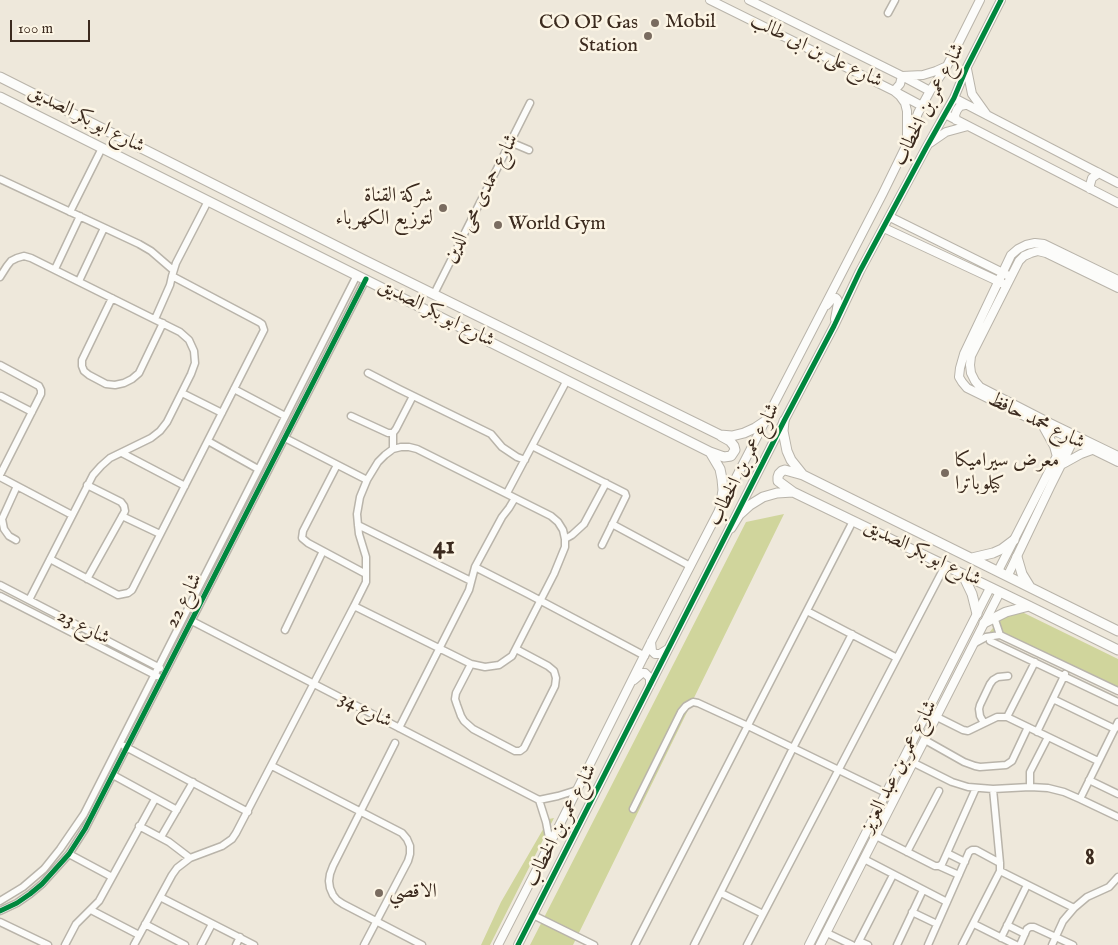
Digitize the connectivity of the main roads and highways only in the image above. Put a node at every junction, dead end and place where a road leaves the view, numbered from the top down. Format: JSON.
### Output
{"nodes":[{"id":1,"x":0,"y":77,"type":"edge"},
{"id":2,"x":0,"y":97,"type":"edge"},
{"id":3,"x":259,"y":207,"type":"junction"},
{"id":4,"x":252,"y":222,"type":"junction"},
{"id":5,"x":530,"y":342,"type":"junction"},
{"id":6,"x":522,"y":357,"type":"junction"},
{"id":7,"x":584,"y":369,"type":"junction"},
{"id":8,"x":576,"y":384,"type":"junction"},
{"id":9,"x":784,"y":421,"type":"road end"},
{"id":10,"x":764,"y":422,"type":"road end"},
{"id":11,"x":720,"y":435,"type":"junction"},
{"id":12,"x":710,"y":452,"type":"junction"},
{"id":13,"x":803,"y":475,"type":"junction"},
{"id":14,"x":793,"y":492,"type":"junction"},
{"id":15,"x":720,"y":509,"type":"road end"},
{"id":16,"x":730,"y":528,"type":"road end"},
{"id":17,"x":1014,"y":540,"type":"road end"},
{"id":18,"x":1017,"y":557,"type":"road end"},
{"id":19,"x":972,"y":558,"type":"junction"},
{"id":20,"x":963,"y":575,"type":"junction"},
{"id":21,"x":1030,"y":587,"type":"junction"},
{"id":22,"x":1029,"y":606,"type":"junction"},
{"id":23,"x":978,"y":612,"type":"road end"},
{"id":24,"x":989,"y":619,"type":"road end"},
{"id":25,"x":1118,"y":631,"type":"edge"},
{"id":26,"x":1118,"y":650,"type":"edge"}],
"edges":[{"from":1,"to":3,"type":"main road","name":"شارع ابو بكر الصديق"},
{"from":2,"to":4,"type":"main road","name":"شارع ابو بكر الصديق"},
{"from":3,"to":4,"type":"main road"},
{"from":3,"to":5,"type":"main road","name":"شارع ابو بكر الصديق"},
{"from":4,"to":6,"type":"main road","name":"شارع ابو بكر الصديق"},
{"from":5,"to":6,"type":"main road"},
{"from":5,"to":7,"type":"main road","name":"شارع ابو بكر الصديق"},
{"from":6,"to":8,"type":"main road","name":"شارع ابو بكر الصديق"},
{"from":7,"to":8,"type":"main road"},
{"from":7,"to":11,"type":"main road","name":"شارع ابو بكر الصديق"},
{"from":8,"to":12,"type":"main road","name":"شارع ابو بكر الصديق"},
{"from":9,"to":13,"type":"main road","name":"شارع ابو بكر الصديق"},
{"from":10,"to":11,"type":"main road"},
{"from":11,"to":12,"type":"main road"},
{"from":12,"to":15,"type":"main road"},
{"from":13,"to":14,"type":"main road"},
{"from":13,"to":19,"type":"main road","name":"شارع ابو بكر الصديق"},
{"from":14,"to":16,"type":"main road"},
{"from":14,"to":20,"type":"main road","name":"شارع ابو بكر الصديق"},
{"from":17,"to":19,"type":"main road"},
{"from":18,"to":21,"type":"main road"},
{"from":19,"to":21,"type":"main road","name":"شارع ابو بكر الصديق"},
{"from":20,"to":22,"type":"main road","name":"شارع ابو بكر الصديق"},
{"from":20,"to":23,"type":"main road"},
{"from":21,"to":25,"type":"main road","name":"شارع ابو بكر الصديق"},
{"from":22,"to":24,"type":"main road"},
{"from":22,"to":26,"type":"main road","name":"شارع ابو بكر الصديق"}]}
